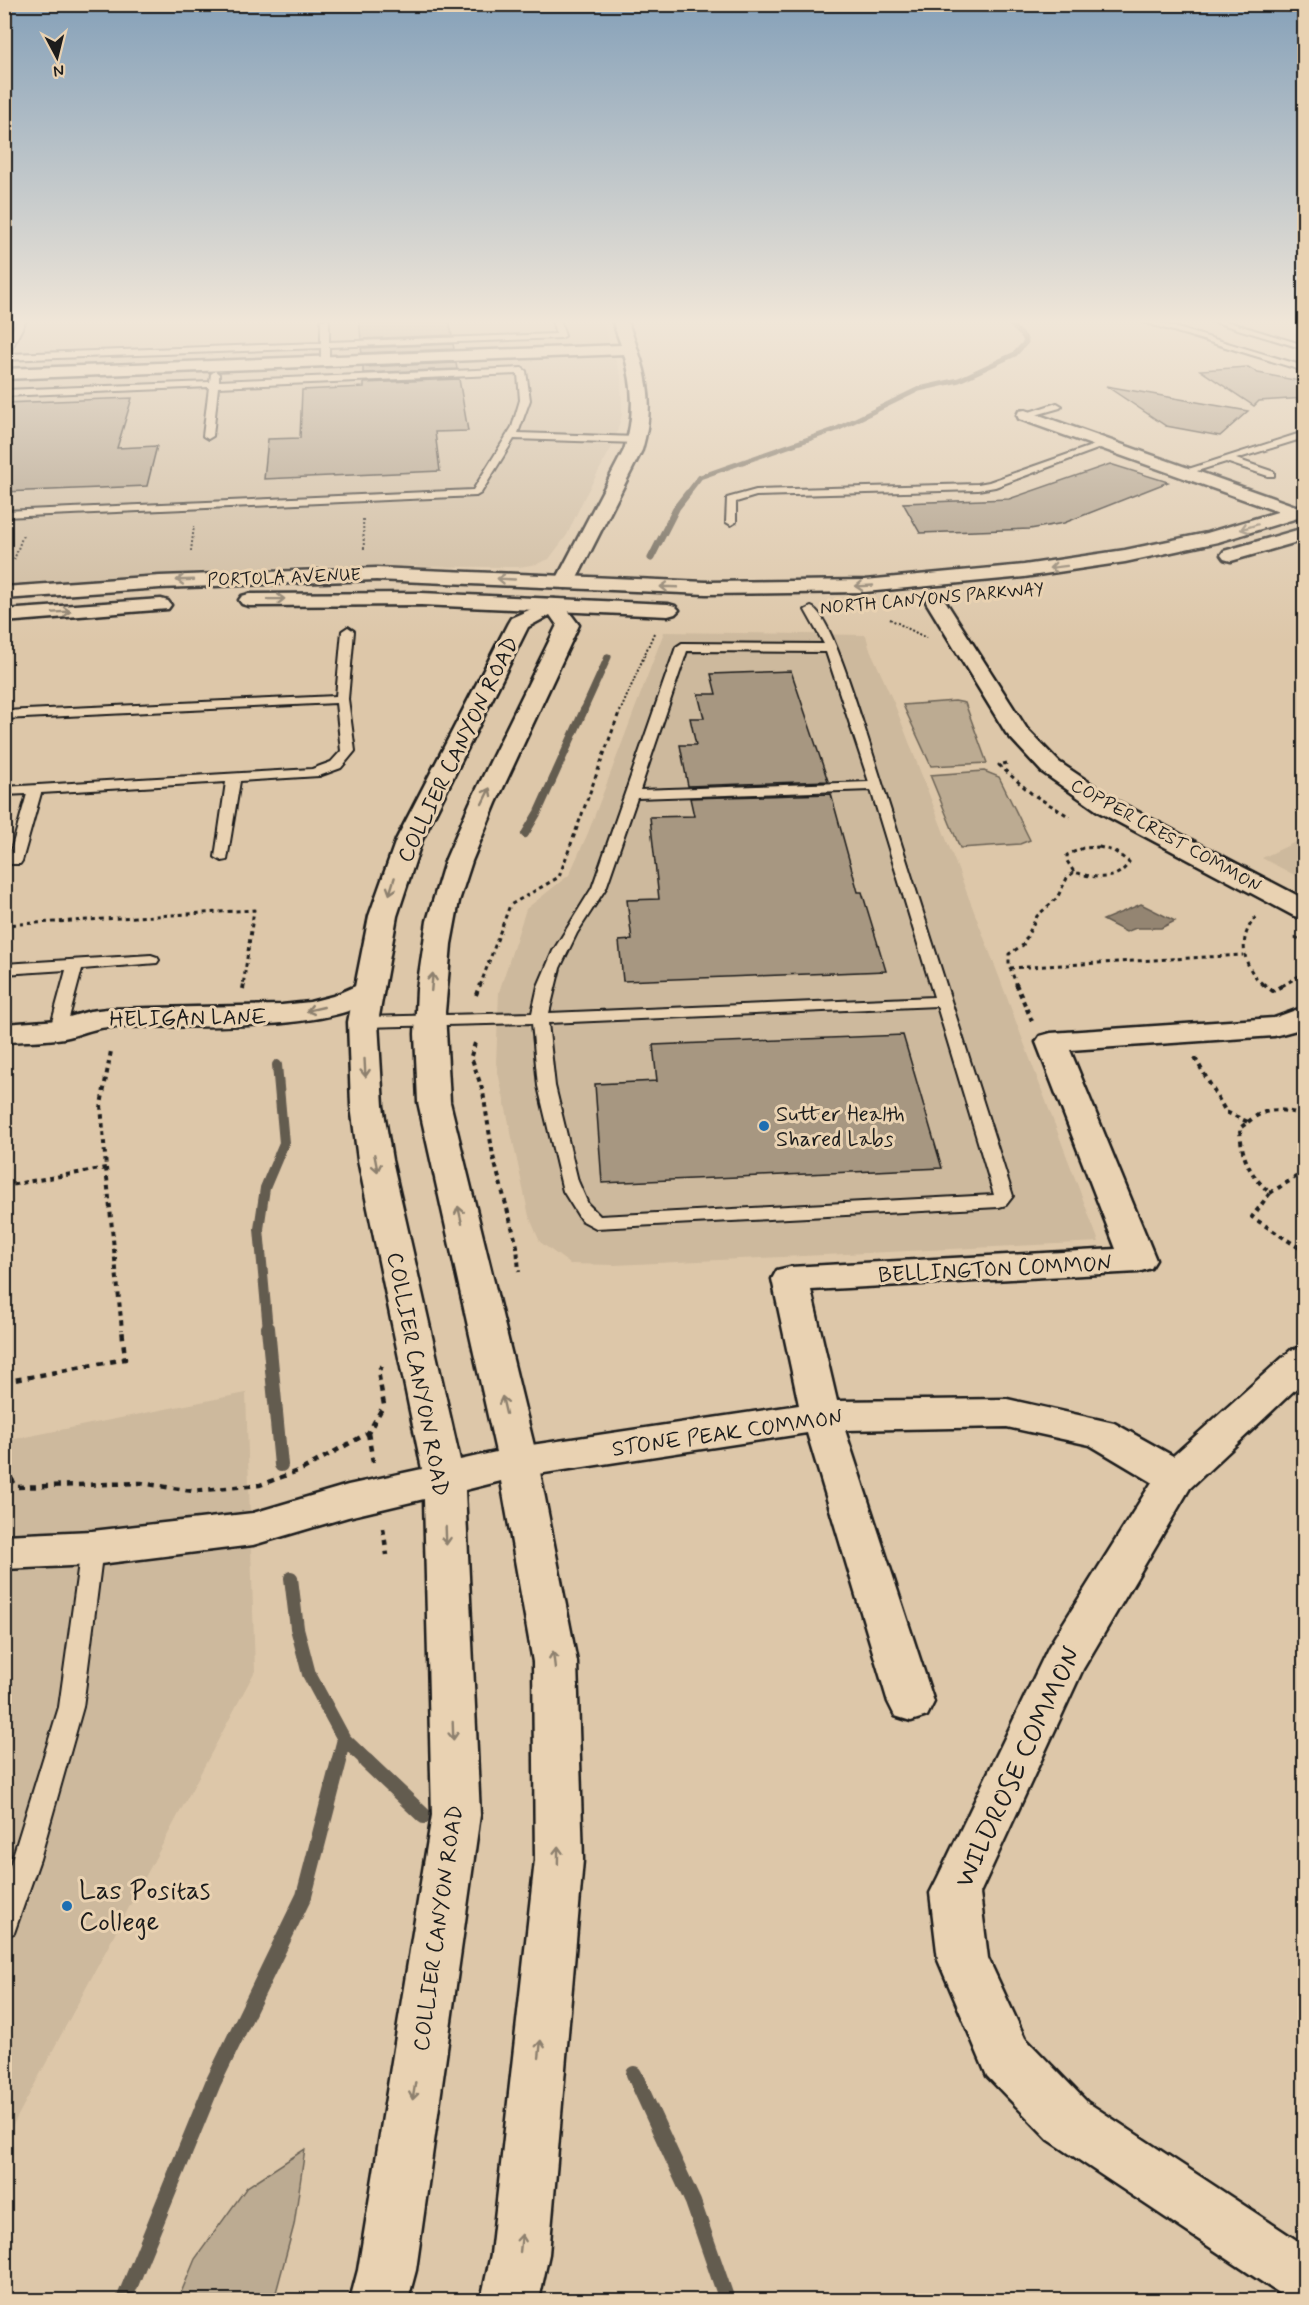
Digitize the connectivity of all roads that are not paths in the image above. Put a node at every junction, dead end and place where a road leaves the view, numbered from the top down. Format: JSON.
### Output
{"nodes":[{"id":1,"x":209,"y":428,"type":"edge"},
{"id":2,"x":516,"y":428,"type":"edge"},
{"id":3,"x":640,"y":428,"type":"edge"},
{"id":4,"x":1060,"y":428,"type":"edge"},
{"id":5,"x":1305,"y":435,"type":"edge"},
{"id":6,"x":208,"y":436,"type":"dead end"},
{"id":7,"x":513,"y":436,"type":"junction"},
{"id":8,"x":637,"y":440,"type":"junction"},
{"id":9,"x":1106,"y":444,"type":"junction"},
{"id":10,"x":1227,"y":459,"type":"junction"},
{"id":11,"x":1184,"y":472,"type":"junction"},
{"id":12,"x":1272,"y":474,"type":"dead end"},
{"id":13,"x":1302,"y":512,"type":"edge"},
{"id":14,"x":4,"y":514,"type":"edge"},
{"id":15,"x":731,"y":522,"type":"dead end"},
{"id":16,"x":1305,"y":534,"type":"edge"},
{"id":17,"x":1211,"y":559,"type":"dead end"},
{"id":18,"x":4,"y":593,"type":"edge"},
{"id":19,"x":559,"y":594,"type":"junction"},
{"id":20,"x":228,"y":600,"type":"dead end"},
{"id":21,"x":935,"y":601,"type":"dead end"},
{"id":22,"x":186,"y":603,"type":"dead end"},
{"id":23,"x":685,"y":610,"type":"dead end"},
{"id":24,"x":811,"y":610,"type":"dead end"},
{"id":25,"x":4,"y":616,"type":"edge"},
{"id":26,"x":348,"y":631,"type":"dead end"},
{"id":27,"x":831,"y":648,"type":"junction"},
{"id":28,"x":342,"y":699,"type":"junction"},
{"id":29,"x":4,"y":715,"type":"edge"},
{"id":30,"x":234,"y":777,"type":"junction"},
{"id":31,"x":877,"y":786,"type":"junction"},
{"id":32,"x":35,"y":789,"type":"junction"},
{"id":33,"x":4,"y":791,"type":"edge"},
{"id":34,"x":631,"y":794,"type":"junction"},
{"id":35,"x":222,"y":857,"type":"dead end"},
{"id":36,"x":15,"y":861,"type":"dead end"},
{"id":37,"x":1305,"y":910,"type":"edge"},
{"id":38,"x":151,"y":960,"type":"dead end"},
{"id":39,"x":75,"y":964,"type":"junction"},
{"id":40,"x":4,"y":969,"type":"edge"},
{"id":41,"x":944,"y":1001,"type":"junction"},
{"id":42,"x":366,"y":1005,"type":"junction"},
{"id":43,"x":1305,"y":1016,"type":"edge"},
{"id":44,"x":540,"y":1018,"type":"junction"},
{"id":45,"x":428,"y":1021,"type":"junction"},
{"id":46,"x":60,"y":1029,"type":"junction"},
{"id":47,"x":4,"y":1033,"type":"edge"},
{"id":48,"x":1305,"y":1360,"type":"edge"},
{"id":49,"x":821,"y":1416,"type":"junction"},
{"id":50,"x":518,"y":1462,"type":"junction"},
{"id":51,"x":1176,"y":1477,"type":"junction"},
{"id":52,"x":444,"y":1478,"type":"junction"},
{"id":53,"x":92,"y":1548,"type":"junction"},
{"id":54,"x":4,"y":1552,"type":"edge"},
{"id":55,"x":910,"y":1702,"type":"dead end"},
{"id":56,"x":4,"y":1924,"type":"edge"},
{"id":57,"x":1305,"y":2278,"type":"edge"},
{"id":58,"x":379,"y":2301,"type":"edge"},
{"id":59,"x":510,"y":2301,"type":"edge"}],
"edges":[{"from":1,"to":6,"type":"lane"},
{"from":2,"to":7,"type":"lane"},
{"from":3,"to":8,"type":"street"},
{"from":4,"to":9,"type":"street"},
{"from":5,"to":10,"type":"lane"},
{"from":7,"to":8,"type":"lane"},
{"from":7,"to":14,"type":"lane"},
{"from":8,"to":19,"type":"street"},
{"from":9,"to":11,"type":"street"},
{"from":9,"to":15,"type":"lane"},
{"from":10,"to":11,"type":"lane"},
{"from":10,"to":12,"type":"lane"},
{"from":11,"to":13,"type":"street"},
{"from":13,"to":19,"type":"street","name":"NORTH CANYONS PARKWAY","one_way":true},
{"from":16,"to":17,"type":"street"},
{"from":19,"to":18,"type":"street","name":"PORTOLA AVENUE","one_way":true},
{"from":20,"to":19,"type":"street","name":"PORTOLA AVENUE","one_way":true},
{"from":19,"to":23,"type":"street"},
{"from":19,"to":42,"type":"street","name":"COLLIER CANYON ROAD","one_way":true},
{"from":45,"to":19,"type":"street","name":"COLLIER CANYON ROAD","one_way":true},
{"from":21,"to":37,"type":"street","name":"COPPER CREST COMMON"},
{"from":25,"to":22,"type":"street","name":"PORTOLA AVENUE","one_way":true},
{"from":24,"to":27,"type":"lane"},
{"from":26,"to":28,"type":"lane"},
{"from":27,"to":31,"type":"lane"},
{"from":27,"to":34,"type":"lane"},
{"from":28,"to":29,"type":"lane"},
{"from":28,"to":30,"type":"lane"},
{"from":30,"to":32,"type":"lane"},
{"from":30,"to":35,"type":"lane"},
{"from":31,"to":34,"type":"lane"},
{"from":31,"to":41,"type":"lane"},
{"from":32,"to":33,"type":"lane"},
{"from":32,"to":36,"type":"lane"},
{"from":34,"to":44,"type":"lane"},
{"from":38,"to":39,"type":"lane"},
{"from":39,"to":40,"type":"lane"},
{"from":39,"to":46,"type":"lane"},
{"from":41,"to":44,"type":"lane"},
{"from":41,"to":44,"type":"lane"},
{"from":42,"to":45,"type":"lane"},
{"from":42,"to":46,"type":"street","name":"HELIGAN LANE","one_way":true},
{"from":42,"to":52,"type":"street","name":"COLLIER CANYON ROAD","one_way":true},
{"from":43,"to":49,"type":"street","name":"BELLINGTON COMMON"},
{"from":44,"to":45,"type":"lane"},
{"from":50,"to":45,"type":"street","name":"COLLIER CANYON ROAD","one_way":true},
{"from":46,"to":47,"type":"street","name":"HELIGAN LANE"},
{"from":48,"to":51,"type":"street","name":"WILDROSE COMMON"},
{"from":49,"to":50,"type":"street","name":"STONE PEAK COMMON"},
{"from":49,"to":51,"type":"street","name":"STONE PEAK COMMON"},
{"from":49,"to":55,"type":"street"},
{"from":50,"to":52,"type":"street","name":"STONE PEAK COMMON"},
{"from":59,"to":50,"type":"street","name":"COLLIER CANYON ROAD","one_way":true},
{"from":51,"to":57,"type":"street","name":"WILDROSE COMMON"},
{"from":52,"to":53,"type":"street","name":"STONE PEAK COMMON"},
{"from":52,"to":58,"type":"street","name":"COLLIER CANYON ROAD","one_way":true},
{"from":53,"to":54,"type":"street","name":"STONE PEAK COMMON"},
{"from":53,"to":56,"type":"lane"}]}
